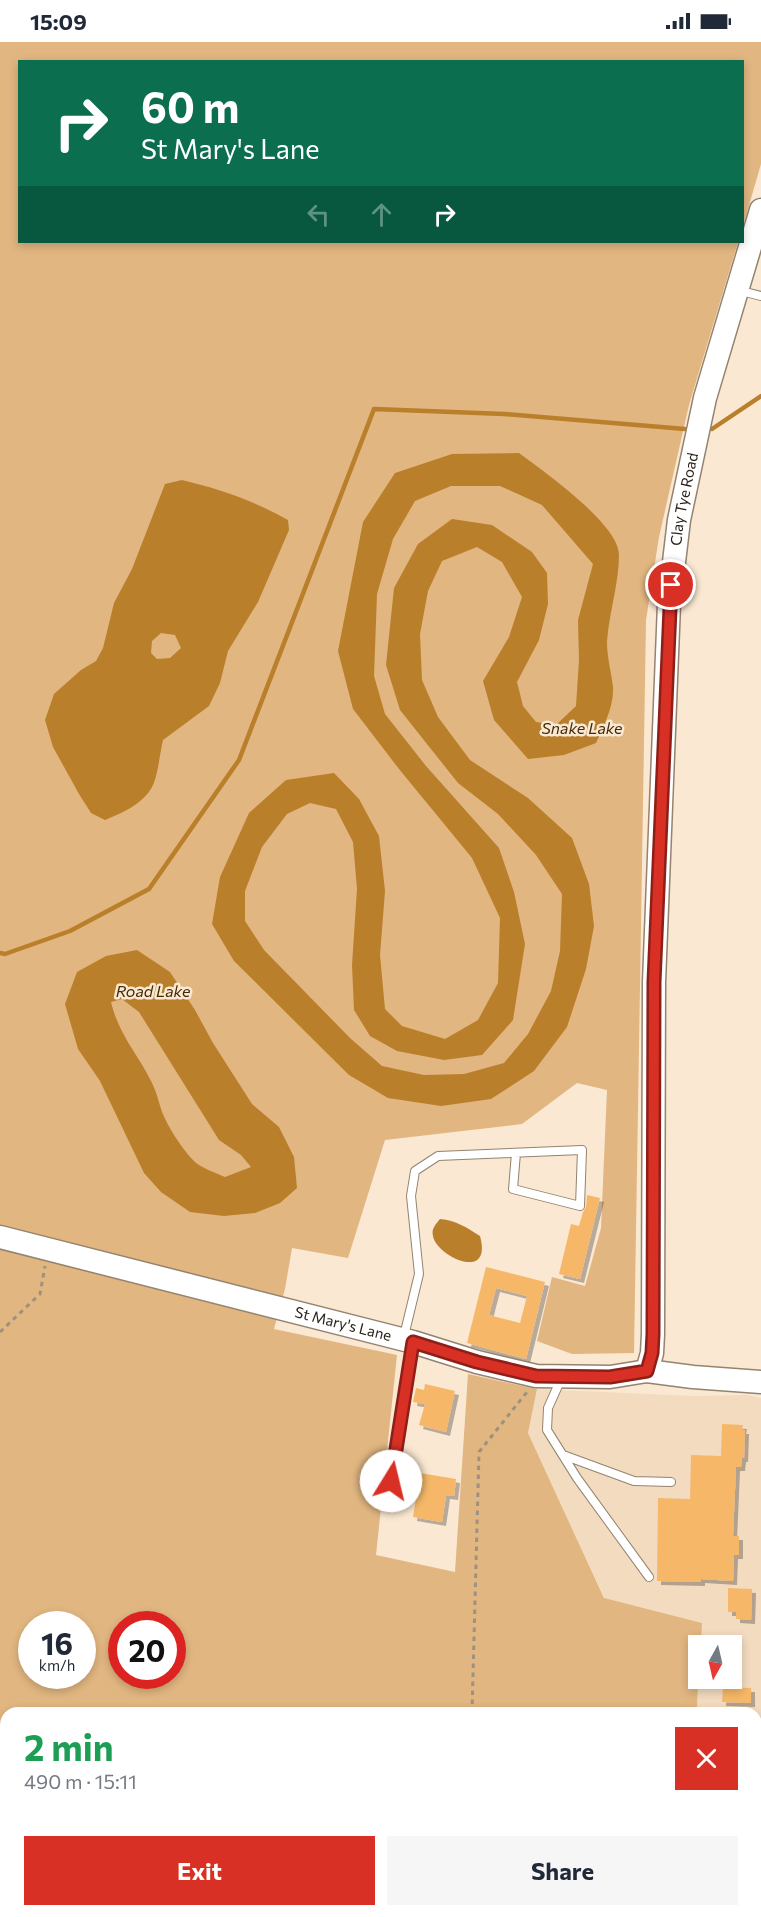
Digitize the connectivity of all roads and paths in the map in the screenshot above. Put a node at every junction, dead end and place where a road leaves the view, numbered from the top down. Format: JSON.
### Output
{"nodes":[{"id":1,"x":761,"y":210,"type":"edge"},
{"id":2,"x":737,"y":290,"type":"junction"},
{"id":3,"x":761,"y":296,"type":"edge"},
{"id":4,"x":516,"y":1153,"type":"junction"},
{"id":5,"x":0,"y":1237,"type":"edge"},
{"id":6,"x":49,"y":1250,"type":"junction"},
{"id":7,"x":0,"y":1332,"type":"edge"},
{"id":8,"x":408,"y":1341,"type":"junction"},
{"id":9,"x":647,"y":1371,"type":"junction"},
{"id":10,"x":536,"y":1376,"type":"junction"},
{"id":11,"x":562,"y":1377,"type":"junction"},
{"id":12,"x":760,"y":1384,"type":"edge"},
{"id":13,"x":563,"y":1455,"type":"junction"},
{"id":14,"x":672,"y":1482,"type":"dead end"},
{"id":15,"x":388,"y":1504,"type":"dead end"},
{"id":16,"x":650,"y":1577,"type":"dead end"},
{"id":17,"x":471,"y":1707,"type":"edge"}],
"edges":[{"from":1,"to":2,"type":"main road","name":"Clay Tye Road"},
{"from":2,"to":3,"type":"lane"},
{"from":2,"to":9,"type":"main road","name":"Clay Tye Road"},
{"from":4,"to":4,"type":"lane"},
{"from":4,"to":8,"type":"lane"},
{"from":5,"to":6,"type":"main road","name":"St Mary's Lane"},
{"from":6,"to":7,"type":"path"},
{"from":6,"to":8,"type":"main road","name":"St Mary's Lane"},
{"from":8,"to":10,"type":"main road","name":"St Mary's Lane"},
{"from":8,"to":15,"type":"lane"},
{"from":9,"to":11,"type":"main road","name":"St Mary's Lane"},
{"from":9,"to":12,"type":"main road","name":"St Mary's Lane"},
{"from":10,"to":11,"type":"main road","name":"St Mary's Lane"},
{"from":10,"to":17,"type":"path"},
{"from":11,"to":13,"type":"lane"},
{"from":13,"to":14,"type":"lane"},
{"from":13,"to":16,"type":"lane"}]}
